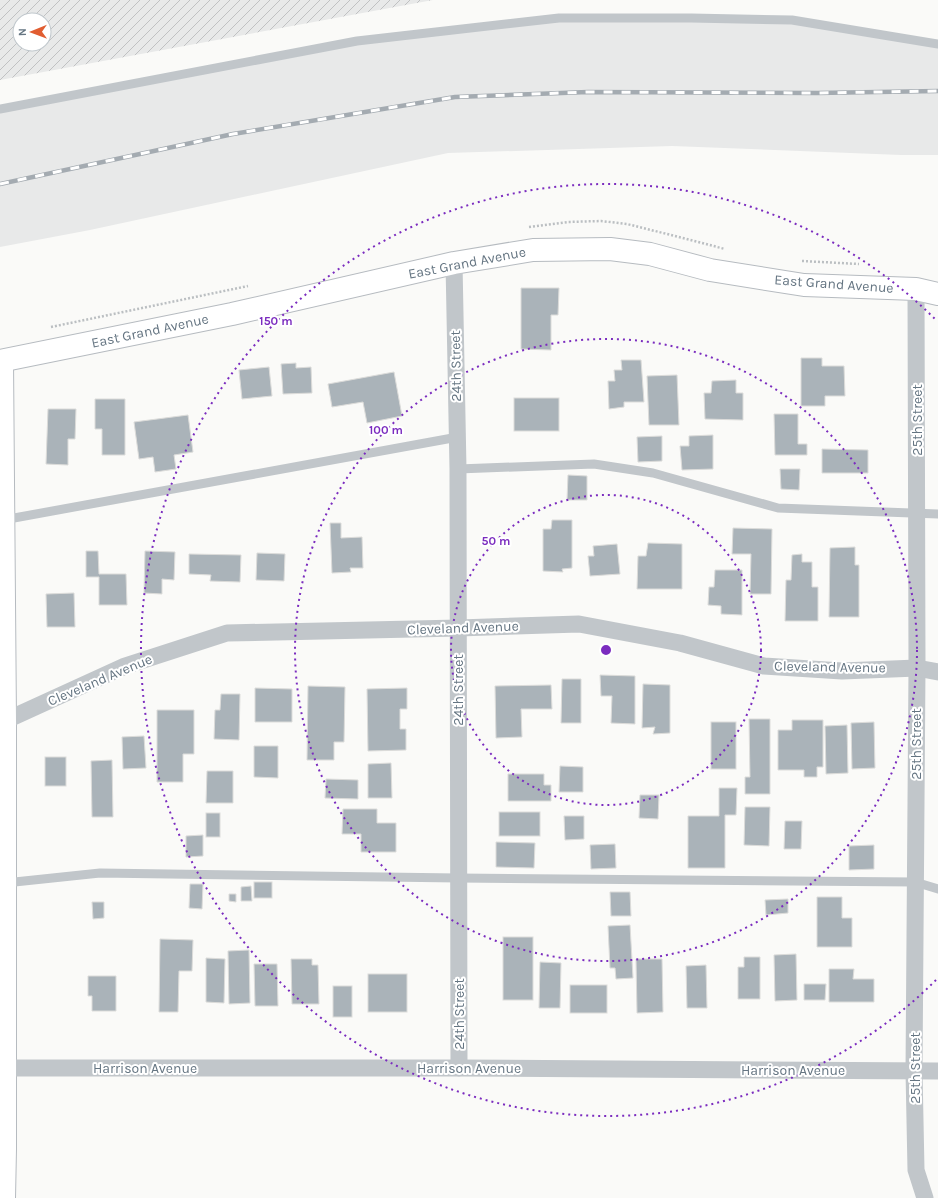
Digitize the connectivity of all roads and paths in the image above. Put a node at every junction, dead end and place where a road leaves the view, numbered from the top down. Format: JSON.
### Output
{"nodes":[{"id":1,"x":938,"y":44,"type":"edge"},
{"id":2,"x":0,"y":109,"type":"edge"},
{"id":3,"x":454,"y":264,"type":"junction"},
{"id":4,"x":916,"y":290,"type":"junction"},
{"id":5,"x":938,"y":294,"type":"edge"},
{"id":6,"x":1,"y":361,"type":"edge"},
{"id":7,"x":458,"y":437,"type":"junction"},
{"id":8,"x":458,"y":469,"type":"junction"},
{"id":9,"x":916,"y":514,"type":"junction"},
{"id":10,"x":938,"y":514,"type":"edge"},
{"id":11,"x":2,"y":520,"type":"edge"},
{"id":12,"x":458,"y":628,"type":"junction"},
{"id":13,"x":917,"y":668,"type":"junction"},
{"id":14,"x":938,"y":672,"type":"edge"},
{"id":15,"x":3,"y":722,"type":"edge"},
{"id":16,"x":458,"y":878,"type":"junction"},
{"id":17,"x":915,"y":882,"type":"junction"},
{"id":18,"x":3,"y":884,"type":"edge"},
{"id":19,"x":938,"y":889,"type":"edge"},
{"id":20,"x":3,"y":1068,"type":"edge"},
{"id":21,"x":459,"y":1068,"type":"junction"},
{"id":22,"x":914,"y":1071,"type":"junction"},
{"id":23,"x":938,"y":1071,"type":"edge"},
{"id":24,"x":4,"y":1198,"type":"edge"},
{"id":25,"x":925,"y":1198,"type":"edge"}],
"edges":[{"from":1,"to":2,"type":"lane"},
{"from":3,"to":4,"type":"main road","name":"East Grand Avenue"},
{"from":3,"to":6,"type":"main road","name":"East Grand Avenue"},
{"from":3,"to":7,"type":"street","name":"24th Street"},
{"from":4,"to":5,"type":"main road","name":"East Grand Avenue"},
{"from":4,"to":9,"type":"street","name":"25th Street"},
{"from":6,"to":11,"type":"main road"},
{"from":7,"to":8,"type":"street","name":"24th Street"},
{"from":7,"to":11,"type":"lane"},
{"from":8,"to":9,"type":"lane"},
{"from":8,"to":12,"type":"street","name":"24th Street"},
{"from":9,"to":10,"type":"lane"},
{"from":9,"to":13,"type":"street","name":"25th Street"},
{"from":11,"to":15,"type":"main road"},
{"from":12,"to":13,"type":"street","name":"Cleveland Avenue"},
{"from":12,"to":15,"type":"street","name":"Cleveland Avenue"},
{"from":12,"to":16,"type":"street","name":"24th Street"},
{"from":13,"to":14,"type":"street","name":"Cleveland Avenue"},
{"from":13,"to":17,"type":"street","name":"25th Street"},
{"from":15,"to":18,"type":"main road"},
{"from":16,"to":17,"type":"lane"},
{"from":16,"to":18,"type":"lane"},
{"from":16,"to":21,"type":"street","name":"24th Street"},
{"from":17,"to":19,"type":"lane"},
{"from":17,"to":22,"type":"street","name":"25th Street"},
{"from":18,"to":20,"type":"main road"},
{"from":20,"to":21,"type":"street","name":"Harrison Avenue"},
{"from":20,"to":24,"type":"main road"},
{"from":21,"to":22,"type":"street","name":"Harrison Avenue"},
{"from":22,"to":23,"type":"street","name":"Harrison Avenue"},
{"from":22,"to":25,"type":"street","name":"25th Street"}]}
